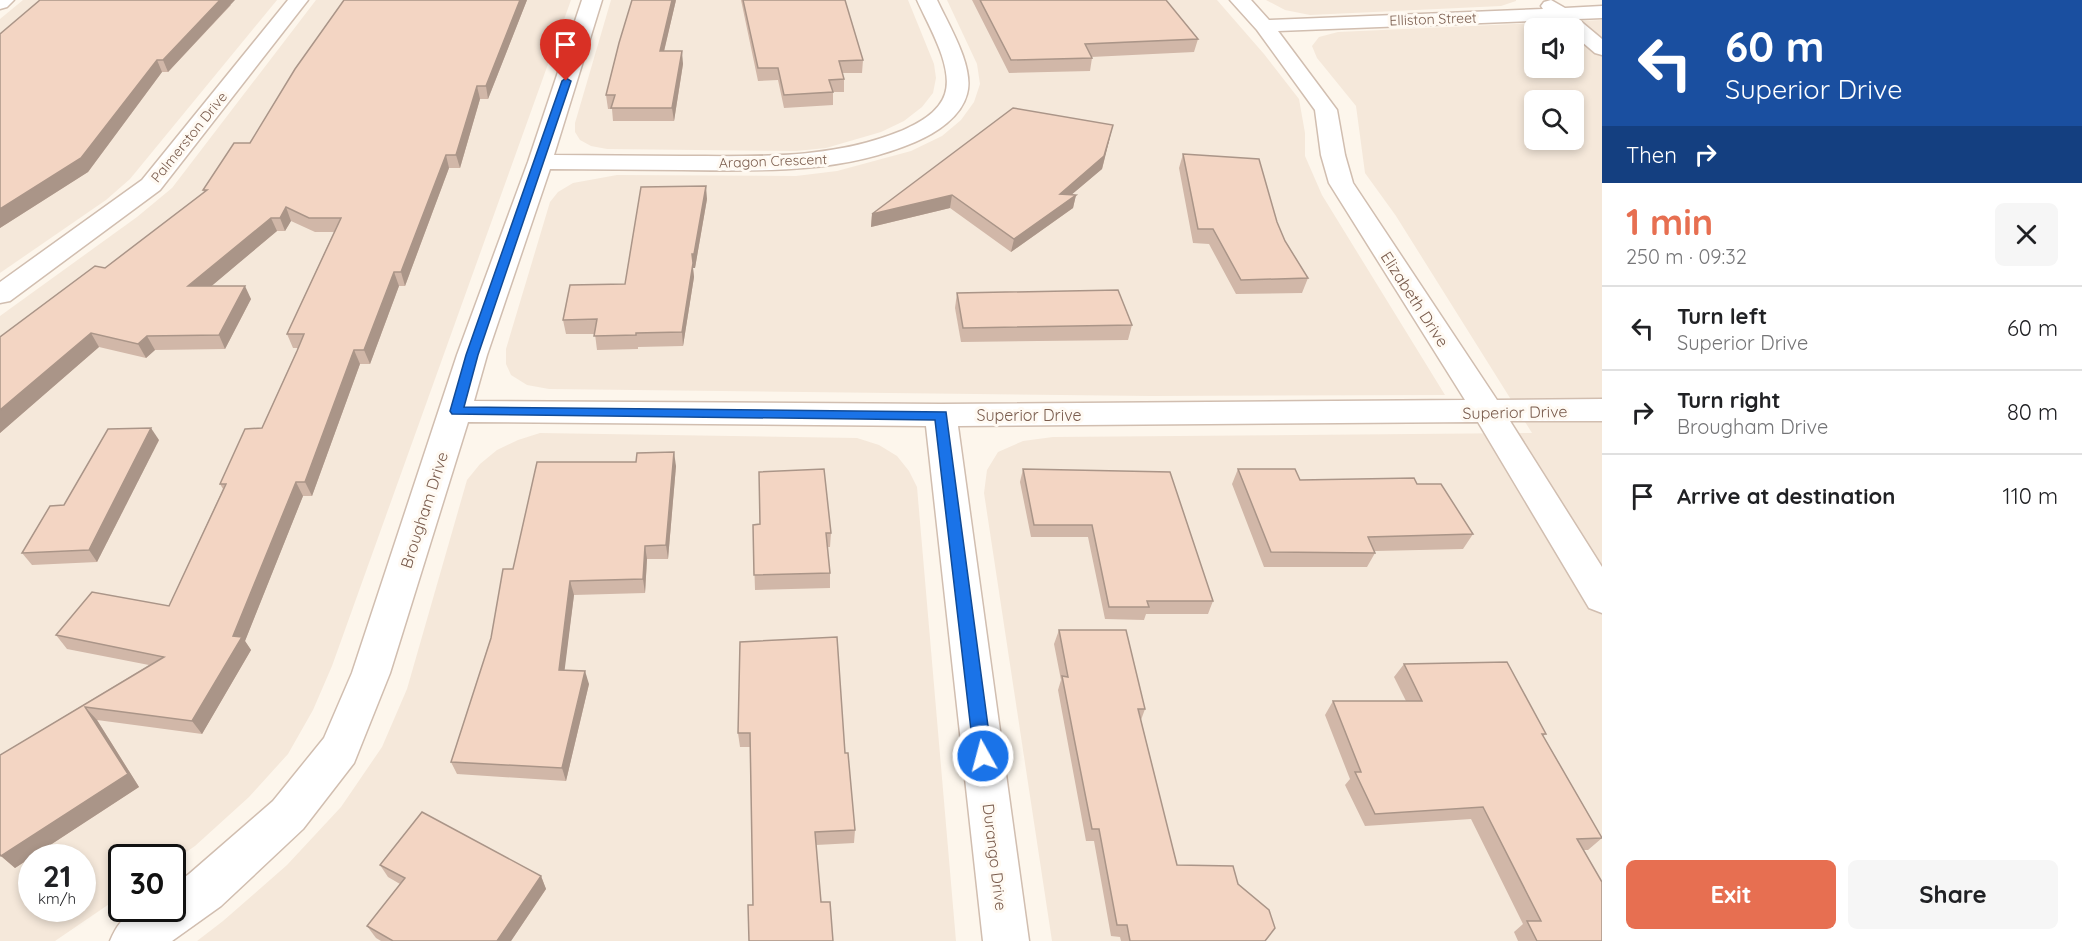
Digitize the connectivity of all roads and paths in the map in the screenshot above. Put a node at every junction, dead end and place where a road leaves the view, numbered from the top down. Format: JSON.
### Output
{"nodes":[{"id":1,"x":4,"y":0,"type":"edge"},
{"id":2,"x":298,"y":0,"type":"edge"},
{"id":3,"x":592,"y":0,"type":"edge"},
{"id":4,"x":927,"y":0,"type":"edge"},
{"id":5,"x":1240,"y":0,"type":"edge"},
{"id":6,"x":1543,"y":0,"type":"edge"},
{"id":7,"x":0,"y":3,"type":"edge"},
{"id":8,"x":1602,"y":12,"type":"edge"},
{"id":9,"x":1561,"y":14,"type":"junction"},
{"id":10,"x":1264,"y":26,"type":"junction"},
{"id":11,"x":1602,"y":49,"type":"edge"},
{"id":12,"x":540,"y":162,"type":"junction"},
{"id":13,"x":0,"y":295,"type":"edge"},
{"id":14,"x":1602,"y":410,"type":"edge"},
{"id":15,"x":456,"y":411,"type":"junction"},
{"id":16,"x":1489,"y":413,"type":"junction"},
{"id":17,"x":941,"y":415,"type":"junction"},
{"id":18,"x":1602,"y":598,"type":"edge"},
{"id":19,"x":133,"y":941,"type":"edge"},
{"id":20,"x":1006,"y":941,"type":"edge"}],
"edges":[{"from":1,"to":7,"type":"street"},
{"from":2,"to":13,"type":"street","name":"Palmerston Drive"},
{"from":3,"to":12,"type":"street","name":"Brougham Drive"},
{"from":4,"to":12,"type":"street","name":"Aragon Crescent"},
{"from":5,"to":10,"type":"street","name":"Elizabeth Drive"},
{"from":6,"to":9,"type":"street"},
{"from":8,"to":9,"type":"street","name":"Elliston Street"},
{"from":9,"to":10,"type":"street","name":"Elliston Street"},
{"from":9,"to":11,"type":"street"},
{"from":10,"to":16,"type":"street","name":"Elizabeth Drive"},
{"from":12,"to":15,"type":"street","name":"Brougham Drive"},
{"from":14,"to":16,"type":"street","name":"Superior Drive"},
{"from":15,"to":17,"type":"street","name":"Superior Drive"},
{"from":15,"to":19,"type":"street","name":"Brougham Drive"},
{"from":16,"to":17,"type":"street","name":"Superior Drive"},
{"from":16,"to":18,"type":"street","name":"Elizabeth Drive"},
{"from":17,"to":20,"type":"street","name":"Durango Drive"}]}
